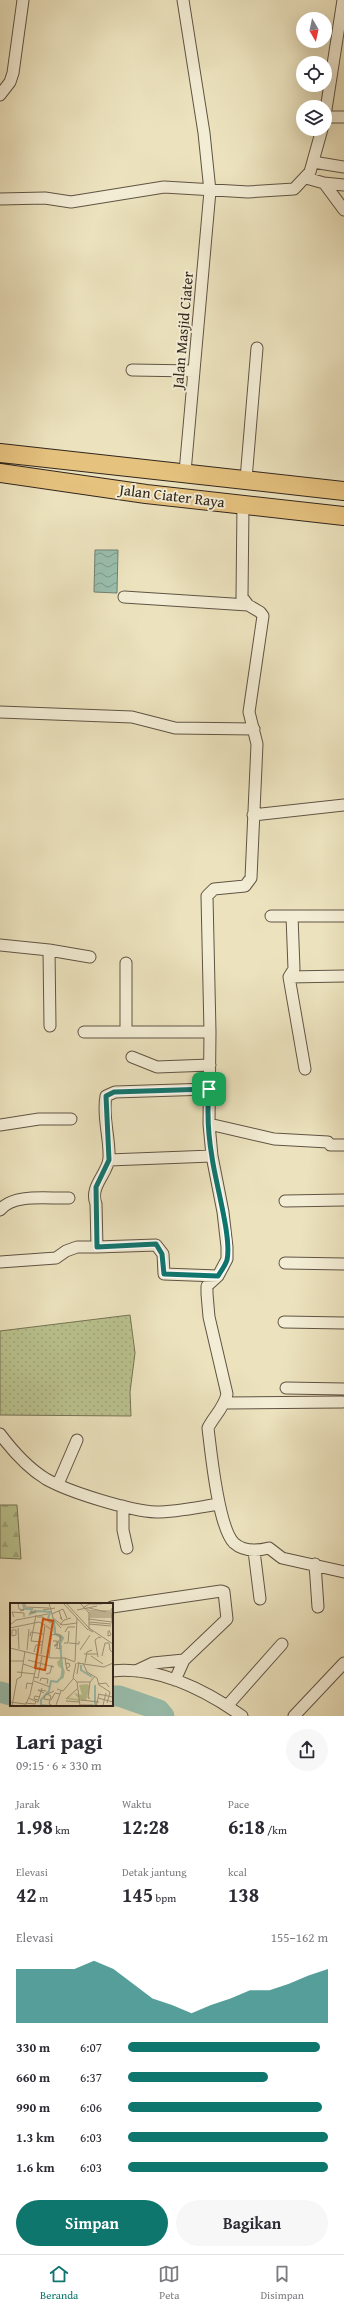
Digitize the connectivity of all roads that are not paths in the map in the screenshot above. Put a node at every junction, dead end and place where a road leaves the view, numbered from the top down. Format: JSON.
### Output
{"nodes":[{"id":1,"x":23,"y":0,"type":"edge"},
{"id":2,"x":183,"y":0,"type":"edge"},
{"id":3,"x":344,"y":0,"type":"edge"},
{"id":4,"x":0,"y":95,"type":"edge"},
{"id":5,"x":328,"y":100,"type":"edge"},
{"id":6,"x":332,"y":117,"type":"edge"},
{"id":7,"x":344,"y":117,"type":"edge"},
{"id":8,"x":320,"y":136,"type":"edge"},
{"id":9,"x":313,"y":162,"type":"junction"},
{"id":10,"x":344,"y":167,"type":"edge"},
{"id":11,"x":306,"y":178,"type":"junction"},
{"id":12,"x":324,"y":183,"type":"junction"},
{"id":13,"x":344,"y":185,"type":"edge"},
{"id":14,"x":210,"y":191,"type":"junction"},
{"id":15,"x":0,"y":199,"type":"edge"},
{"id":16,"x":344,"y":210,"type":"edge"},
{"id":17,"x":257,"y":348,"type":"dead end"},
{"id":18,"x":132,"y":370,"type":"dead end"},
{"id":19,"x":194,"y":371,"type":"junction"},
{"id":20,"x":0,"y":453,"type":"edge"},
{"id":21,"x":150,"y":470,"type":"junction"},
{"id":22,"x":185,"y":472,"type":"junction"},
{"id":23,"x":0,"y":473,"type":"edge"},
{"id":24,"x":246,"y":479,"type":"junction"},
{"id":25,"x":344,"y":491,"type":"edge"},
{"id":26,"x":146,"y":494,"type":"junction"},
{"id":27,"x":242,"y":504,"type":"junction"},
{"id":28,"x":344,"y":516,"type":"edge"},
{"id":29,"x":124,"y":597,"type":"dead end"},
{"id":30,"x":248,"y":605,"type":"junction"},
{"id":31,"x":0,"y":712,"type":"edge"},
{"id":32,"x":254,"y":730,"type":"junction"},
{"id":33,"x":344,"y":805,"type":"edge"},
{"id":34,"x":253,"y":815,"type":"junction"},
{"id":35,"x":271,"y":916,"type":"dead end"},
{"id":36,"x":292,"y":916,"type":"junction"},
{"id":37,"x":344,"y":916,"type":"edge"},
{"id":38,"x":0,"y":945,"type":"edge"},
{"id":39,"x":49,"y":950,"type":"junction"},
{"id":40,"x":90,"y":957,"type":"dead end"},
{"id":41,"x":126,"y":963,"type":"dead end"},
{"id":42,"x":344,"y":976,"type":"edge"},
{"id":43,"x":289,"y":977,"type":"junction"},
{"id":44,"x":50,"y":1026,"type":"dead end"},
{"id":45,"x":126,"y":1030,"type":"junction"},
{"id":46,"x":84,"y":1032,"type":"dead end"},
{"id":47,"x":210,"y":1032,"type":"junction"},
{"id":48,"x":132,"y":1057,"type":"dead end"},
{"id":49,"x":210,"y":1065,"type":"junction"},
{"id":50,"x":305,"y":1069,"type":"dead end"},
{"id":51,"x":209,"y":1089,"type":"junction"},
{"id":52,"x":71,"y":1119,"type":"dead end"},
{"id":53,"x":209,"y":1124,"type":"junction"},
{"id":54,"x":0,"y":1125,"type":"edge"},
{"id":55,"x":344,"y":1145,"type":"edge"},
{"id":56,"x":212,"y":1156,"type":"junction"},
{"id":57,"x":109,"y":1160,"type":"junction"},
{"id":58,"x":69,"y":1198,"type":"dead end"},
{"id":59,"x":344,"y":1200,"type":"edge"},
{"id":60,"x":285,"y":1201,"type":"dead end"},
{"id":61,"x":0,"y":1210,"type":"edge"},
{"id":62,"x":97,"y":1247,"type":"junction"},
{"id":63,"x":0,"y":1262,"type":"edge"},
{"id":64,"x":285,"y":1263,"type":"dead end"},
{"id":65,"x":344,"y":1264,"type":"edge"},
{"id":66,"x":218,"y":1276,"type":"junction"},
{"id":67,"x":284,"y":1322,"type":"dead end"},
{"id":68,"x":344,"y":1323,"type":"edge"},
{"id":69,"x":286,"y":1388,"type":"dead end"},
{"id":70,"x":344,"y":1389,"type":"edge"},
{"id":71,"x":342,"y":1402,"type":"dead end"},
{"id":72,"x":225,"y":1403,"type":"junction"},
{"id":73,"x":0,"y":1434,"type":"edge"},
{"id":74,"x":76,"y":1440,"type":"dead end"},
{"id":75,"x":6,"y":1448,"type":"edge"},
{"id":76,"x":58,"y":1484,"type":"junction"},
{"id":77,"x":219,"y":1504,"type":"junction"},
{"id":78,"x":123,"y":1506,"type":"junction"},
{"id":79,"x":127,"y":1548,"type":"dead end"},
{"id":80,"x":254,"y":1551,"type":"junction"},
{"id":81,"x":315,"y":1564,"type":"junction"},
{"id":82,"x":344,"y":1572,"type":"edge"},
{"id":83,"x":260,"y":1599,"type":"dead end"},
{"id":84,"x":113,"y":1607,"type":"edge"},
{"id":85,"x":318,"y":1607,"type":"dead end"},
{"id":86,"x":282,"y":1644,"type":"dead end"},
{"id":87,"x":184,"y":1660,"type":"junction"},
{"id":88,"x":344,"y":1663,"type":"edge"},
{"id":89,"x":113,"y":1671,"type":"edge"},
{"id":90,"x":136,"y":1671,"type":"junction"},
{"id":91,"x":175,"y":1680,"type":"junction"},
{"id":92,"x":227,"y":1706,"type":"junction"},
{"id":93,"x":242,"y":1716,"type":"edge"},
{"id":94,"x":294,"y":1716,"type":"edge"}],
"edges":[{"from":1,"to":4,"type":"street"},
{"from":2,"to":14,"type":"street","name":"Jalan Masjid Ciater"},
{"from":3,"to":5,"type":"street"},
{"from":6,"to":7,"type":"street"},
{"from":8,"to":9,"type":"street"},
{"from":9,"to":10,"type":"street"},
{"from":9,"to":11,"type":"street"},
{"from":11,"to":12,"type":"street"},
{"from":11,"to":14,"type":"street"},
{"from":12,"to":13,"type":"street"},
{"from":12,"to":16,"type":"street"},
{"from":14,"to":15,"type":"street"},
{"from":14,"to":19,"type":"street","name":"Jalan Masjid Ciater"},
{"from":17,"to":24,"type":"street"},
{"from":18,"to":19,"type":"street"},
{"from":19,"to":22,"type":"street","name":"Jalan Masjid Ciater"},
{"from":20,"to":21,"type":"main road","name":"Jalan Ciater Raya"},
{"from":21,"to":22,"type":"main road","name":"Jalan Ciater Raya"},
{"from":21,"to":26,"type":"main road"},
{"from":22,"to":24,"type":"main road","name":"Jalan Ciater Raya"},
{"from":23,"to":26,"type":"main road","name":"Jalan Ciater Raya"},
{"from":24,"to":25,"type":"main road","name":"Jalan Ciater Raya"},
{"from":26,"to":27,"type":"main road","name":"Jalan Ciater Raya"},
{"from":27,"to":28,"type":"main road","name":"Jalan Ciater Raya"},
{"from":27,"to":30,"type":"street"},
{"from":29,"to":30,"type":"street"},
{"from":30,"to":32,"type":"street"},
{"from":31,"to":32,"type":"street"},
{"from":32,"to":34,"type":"street"},
{"from":33,"to":34,"type":"street"},
{"from":34,"to":47,"type":"street"},
{"from":35,"to":36,"type":"street"},
{"from":36,"to":37,"type":"street"},
{"from":36,"to":43,"type":"street"},
{"from":38,"to":39,"type":"street"},
{"from":39,"to":40,"type":"street"},
{"from":39,"to":44,"type":"street"},
{"from":41,"to":45,"type":"street"},
{"from":42,"to":43,"type":"street"},
{"from":43,"to":50,"type":"street"},
{"from":45,"to":46,"type":"street"},
{"from":45,"to":47,"type":"street"},
{"from":47,"to":49,"type":"street"},
{"from":48,"to":49,"type":"street"},
{"from":49,"to":51,"type":"street"},
{"from":51,"to":53,"type":"street"},
{"from":51,"to":57,"type":"street"},
{"from":52,"to":54,"type":"street"},
{"from":53,"to":55,"type":"street"},
{"from":53,"to":56,"type":"street"},
{"from":56,"to":57,"type":"street"},
{"from":56,"to":66,"type":"street"},
{"from":57,"to":62,"type":"street"},
{"from":58,"to":61,"type":"street"},
{"from":59,"to":60,"type":"street"},
{"from":62,"to":63,"type":"street"},
{"from":62,"to":66,"type":"street"},
{"from":64,"to":65,"type":"street"},
{"from":66,"to":72,"type":"street"},
{"from":67,"to":68,"type":"street"},
{"from":69,"to":70,"type":"street"},
{"from":71,"to":72,"type":"street"},
{"from":72,"to":77,"type":"street"},
{"from":73,"to":75,"type":"street"},
{"from":74,"to":76,"type":"street"},
{"from":75,"to":76,"type":"street"},
{"from":76,"to":78,"type":"street"},
{"from":77,"to":78,"type":"street"},
{"from":77,"to":80,"type":"street"},
{"from":78,"to":79,"type":"street"},
{"from":80,"to":81,"type":"street"},
{"from":80,"to":83,"type":"street"},
{"from":81,"to":82,"type":"street"},
{"from":81,"to":85,"type":"street"},
{"from":84,"to":87,"type":"street"},
{"from":86,"to":92,"type":"street"},
{"from":87,"to":90,"type":"street"},
{"from":87,"to":91,"type":"street"},
{"from":88,"to":94,"type":"street"},
{"from":89,"to":90,"type":"street"},
{"from":90,"to":91,"type":"street"},
{"from":91,"to":92,"type":"street"},
{"from":92,"to":93,"type":"street"}]}
